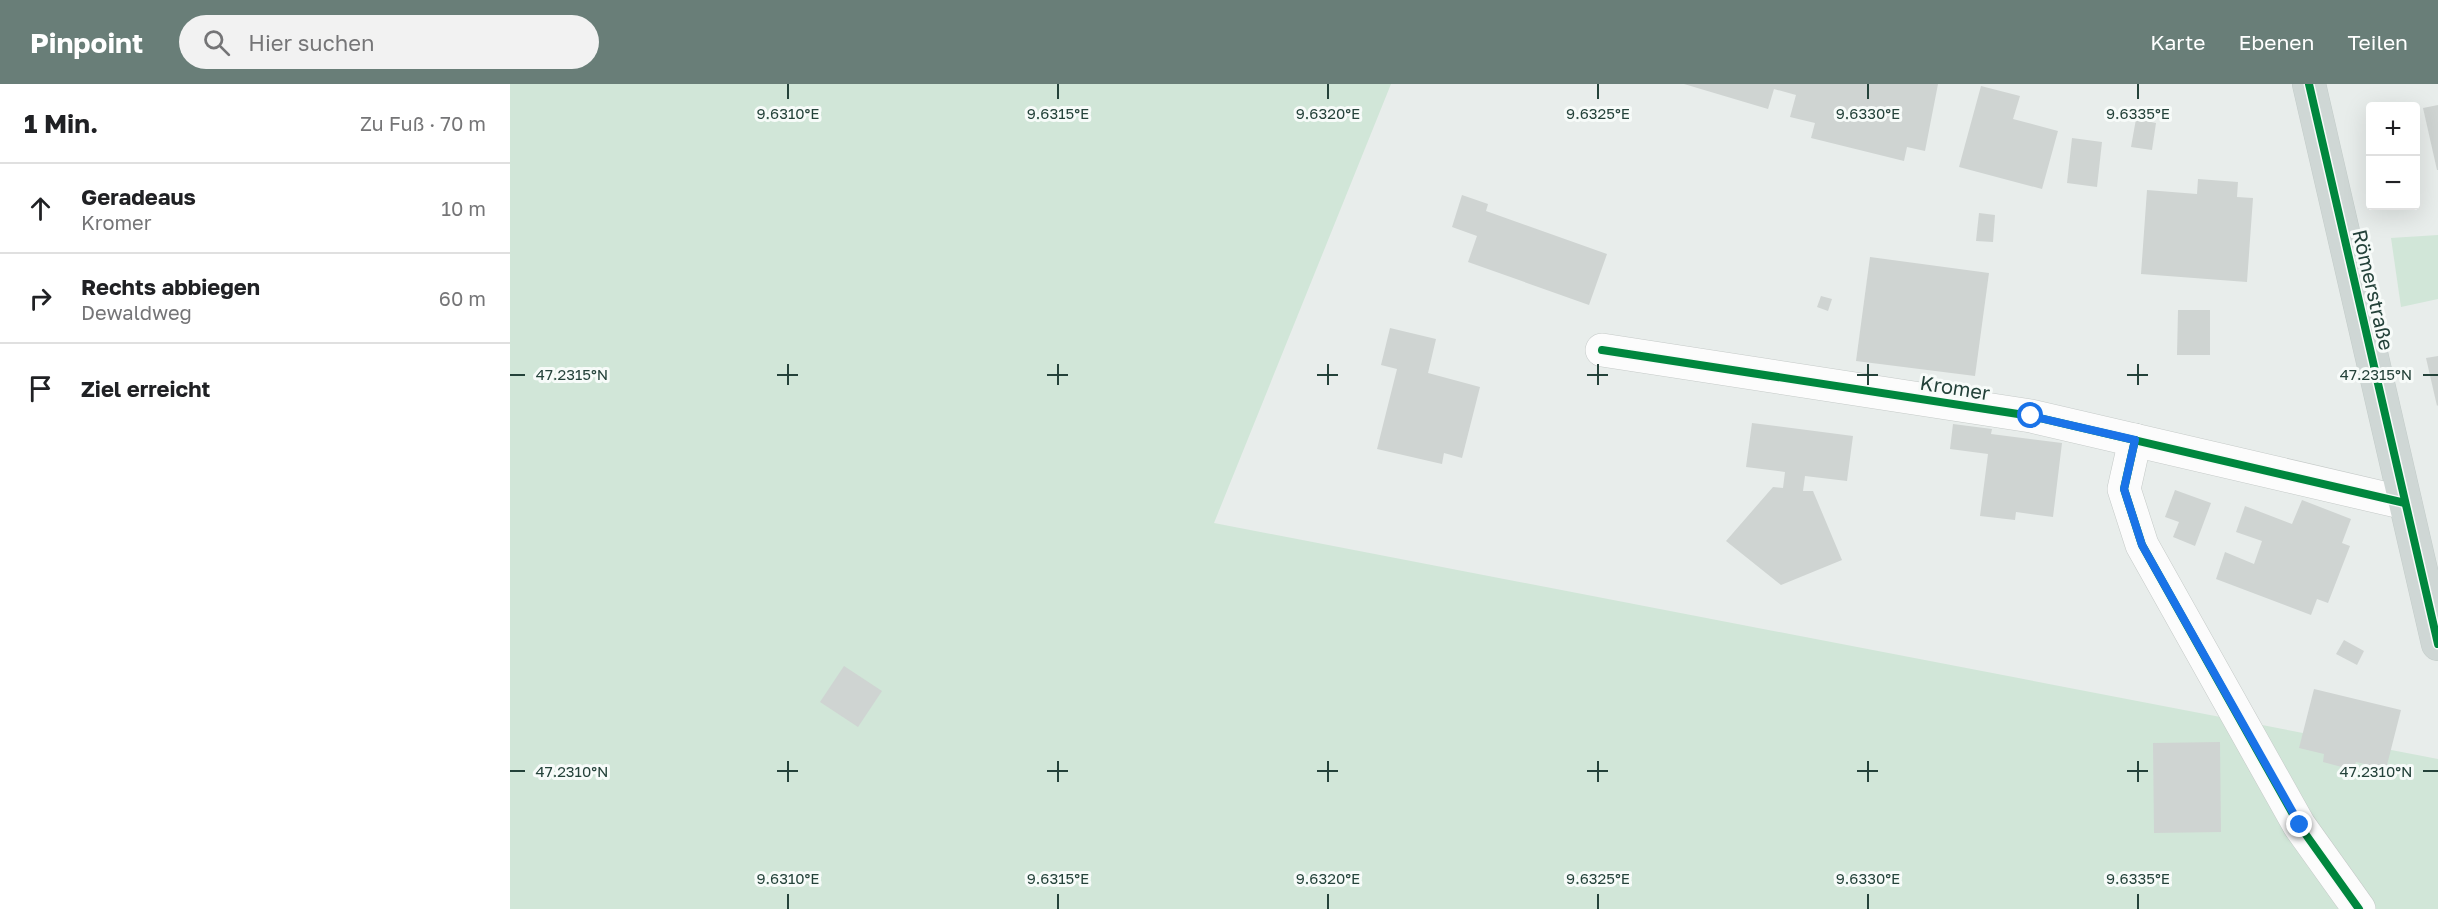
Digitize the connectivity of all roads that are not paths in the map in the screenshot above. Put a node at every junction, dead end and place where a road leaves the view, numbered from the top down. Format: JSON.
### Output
{"nodes":[{"id":1,"x":2308,"y":84,"type":"edge"},
{"id":2,"x":1602,"y":350,"type":"dead end"},
{"id":3,"x":2135,"y":440,"type":"junction"},
{"id":4,"x":2405,"y":502,"type":"junction"},
{"id":5,"x":2438,"y":644,"type":"edge"},
{"id":6,"x":2359,"y":909,"type":"edge"}],
"edges":[{"from":1,"to":4,"type":"main road","name":"Römerstraße"},
{"from":2,"to":3,"type":"street","name":"Kromer"},
{"from":3,"to":4,"type":"street","name":"Kromer"},
{"from":3,"to":6,"type":"street"},
{"from":4,"to":5,"type":"main road","name":"Römerstraße"}]}
